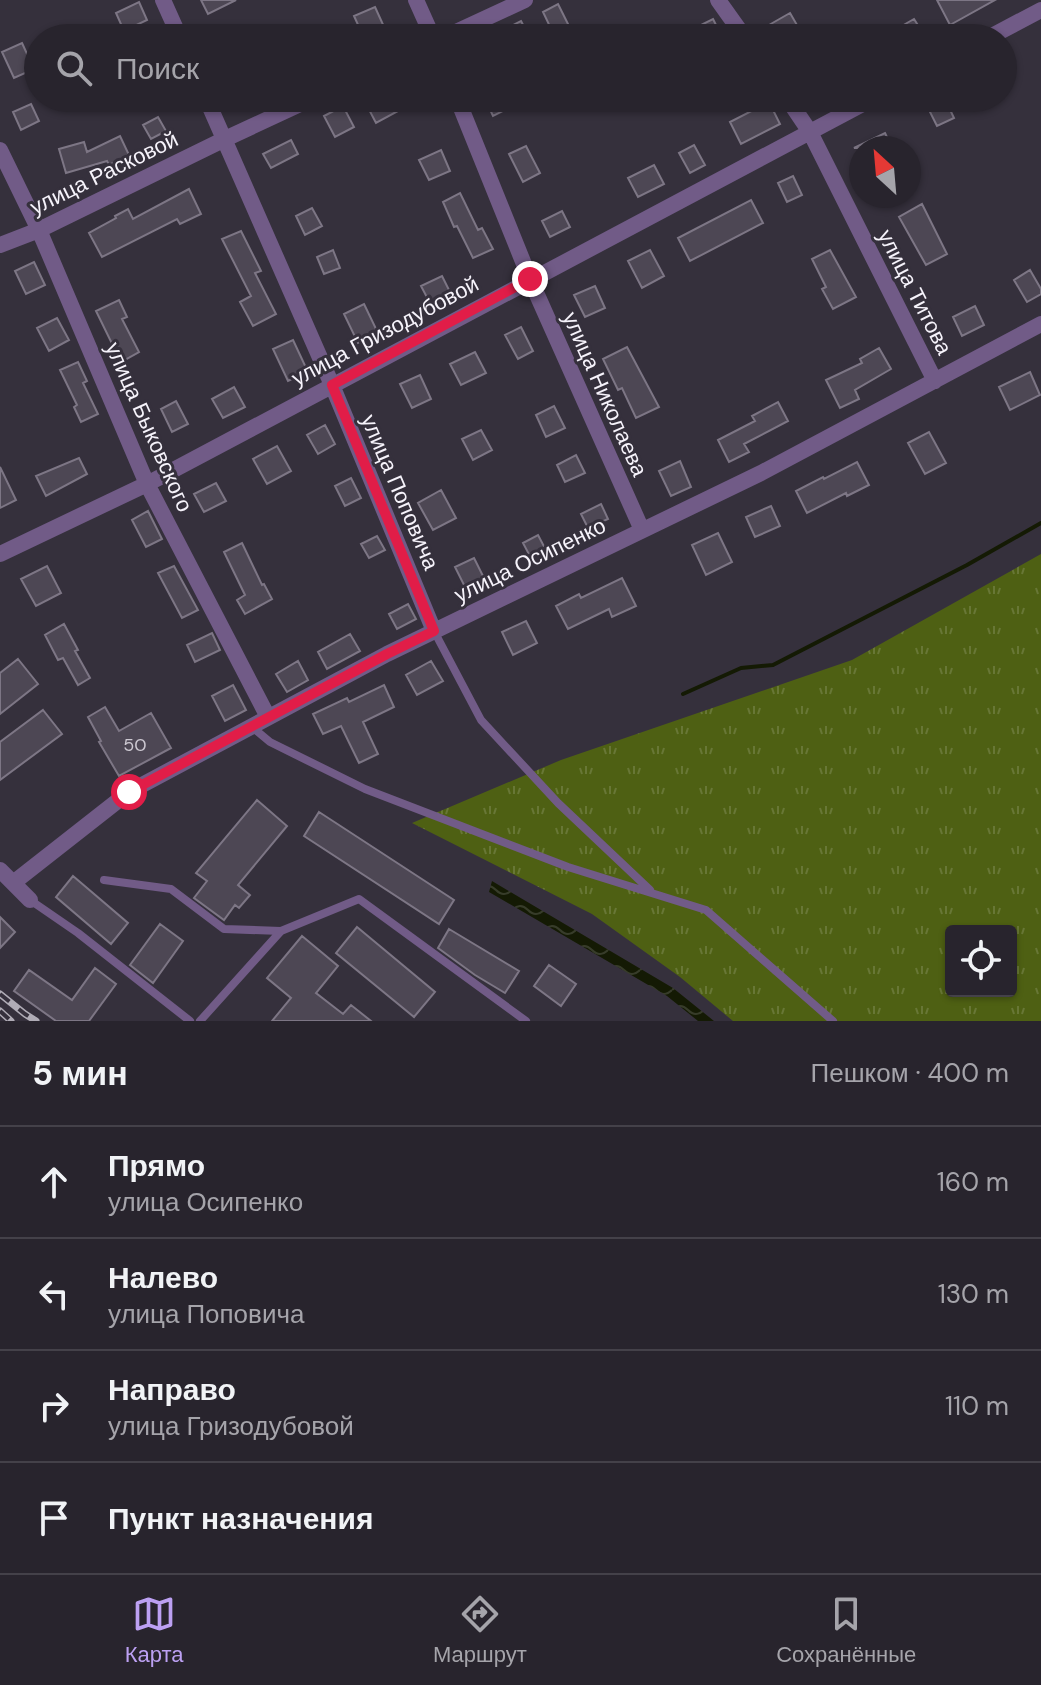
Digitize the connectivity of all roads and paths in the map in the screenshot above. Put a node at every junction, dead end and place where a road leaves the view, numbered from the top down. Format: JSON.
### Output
{"nodes":[{"id":1,"x":163,"y":0,"type":"edge"},
{"id":2,"x":416,"y":0,"type":"edge"},
{"id":3,"x":525,"y":0,"type":"edge"},
{"id":4,"x":718,"y":0,"type":"edge"},
{"id":5,"x":1041,"y":10,"type":"edge"},
{"id":6,"x":174,"y":24,"type":"edge"},
{"id":7,"x":427,"y":24,"type":"edge"},
{"id":8,"x":473,"y":24,"type":"edge"},
{"id":9,"x":735,"y":24,"type":"edge"},
{"id":10,"x":1014,"y":24,"type":"edge"},
{"id":11,"x":212,"y":112,"type":"edge"},
{"id":12,"x":283,"y":112,"type":"edge"},
{"id":13,"x":463,"y":112,"type":"edge"},
{"id":14,"x":796,"y":112,"type":"edge"},
{"id":15,"x":848,"y":112,"type":"edge"},
{"id":16,"x":810,"y":132,"type":"junction"},
{"id":17,"x":225,"y":139,"type":"junction"},
{"id":18,"x":0,"y":150,"type":"edge"},
{"id":19,"x":39,"y":230,"type":"junction"},
{"id":20,"x":0,"y":245,"type":"edge"},
{"id":21,"x":530,"y":279,"type":"junction"},
{"id":22,"x":1041,"y":324,"type":"edge"},
{"id":23,"x":935,"y":381,"type":"junction"},
{"id":24,"x":332,"y":385,"type":"junction"},
{"id":25,"x":147,"y":484,"type":"junction"},
{"id":26,"x":642,"y":530,"type":"junction"},
{"id":27,"x":0,"y":554,"type":"edge"},
{"id":28,"x":434,"y":631,"type":"junction"},
{"id":29,"x":268,"y":717,"type":"junction"},
{"id":30,"x":252,"y":727,"type":"junction"},
{"id":31,"x":0,"y":870,"type":"edge"},
{"id":32,"x":104,"y":880,"type":"dead end"},
{"id":33,"x":13,"y":883,"type":"junction"},
{"id":34,"x":654,"y":894,"type":"junction"},
{"id":35,"x":30,"y":900,"type":"joint"},
{"id":36,"x":281,"y":931,"type":"junction"},
{"id":37,"x":190,"y":1021,"type":"edge"},
{"id":38,"x":200,"y":1021,"type":"edge"},
{"id":39,"x":526,"y":1021,"type":"edge"},
{"id":40,"x":833,"y":1021,"type":"edge"}],
"edges":[{"from":1,"to":6,"type":"street"},
{"from":2,"to":7,"type":"street"},
{"from":3,"to":8,"type":"street"},
{"from":4,"to":9,"type":"street"},
{"from":5,"to":10,"type":"street"},
{"from":11,"to":17,"type":"street","name":"улица Поповича"},
{"from":12,"to":17,"type":"street","name":"улица Расковой"},
{"from":13,"to":21,"type":"street","name":"улица Николаева"},
{"from":14,"to":16,"type":"street","name":"улица Титова"},
{"from":15,"to":16,"type":"street","name":"улица Гризодубовой"},
{"from":16,"to":21,"type":"street","name":"улица Гризодубовой"},
{"from":16,"to":23,"type":"street","name":"улица Титова"},
{"from":17,"to":19,"type":"street","name":"улица Расковой"},
{"from":17,"to":24,"type":"street","name":"улица Поповича"},
{"from":18,"to":19,"type":"street","name":"улица Быковского"},
{"from":19,"to":20,"type":"street","name":"улица Расковой"},
{"from":19,"to":25,"type":"street","name":"улица Быковского"},
{"from":21,"to":24,"type":"street","name":"улица Гризодубовой"},
{"from":21,"to":26,"type":"street","name":"улица Николаева"},
{"from":22,"to":23,"type":"street","name":"улица Осипенко"},
{"from":23,"to":26,"type":"street","name":"улица Осипенко"},
{"from":24,"to":25,"type":"street","name":"улица Гризодубовой"},
{"from":24,"to":28,"type":"street","name":"улица Поповича"},
{"from":25,"to":27,"type":"street","name":"улица Гризодубовой"},
{"from":25,"to":29,"type":"street","name":"улица Быковского"},
{"from":26,"to":28,"type":"street","name":"улица Осипенко"},
{"from":28,"to":29,"type":"street","name":"улица Осипенко"},
{"from":28,"to":34,"type":"lane","name":"улица Поповича"},
{"from":29,"to":30,"type":"street","name":"улица Осипенко"},
{"from":30,"to":33,"type":"street","name":"улица Осипенко"},
{"from":30,"to":34,"type":"lane"},
{"from":31,"to":33,"type":"street"},
{"from":32,"to":36,"type":"lane"},
{"from":33,"to":35,"type":"street"},
{"from":34,"to":40,"type":"lane"},
{"from":35,"to":37,"type":"lane"},
{"from":36,"to":38,"type":"lane"},
{"from":36,"to":39,"type":"lane"}]}
